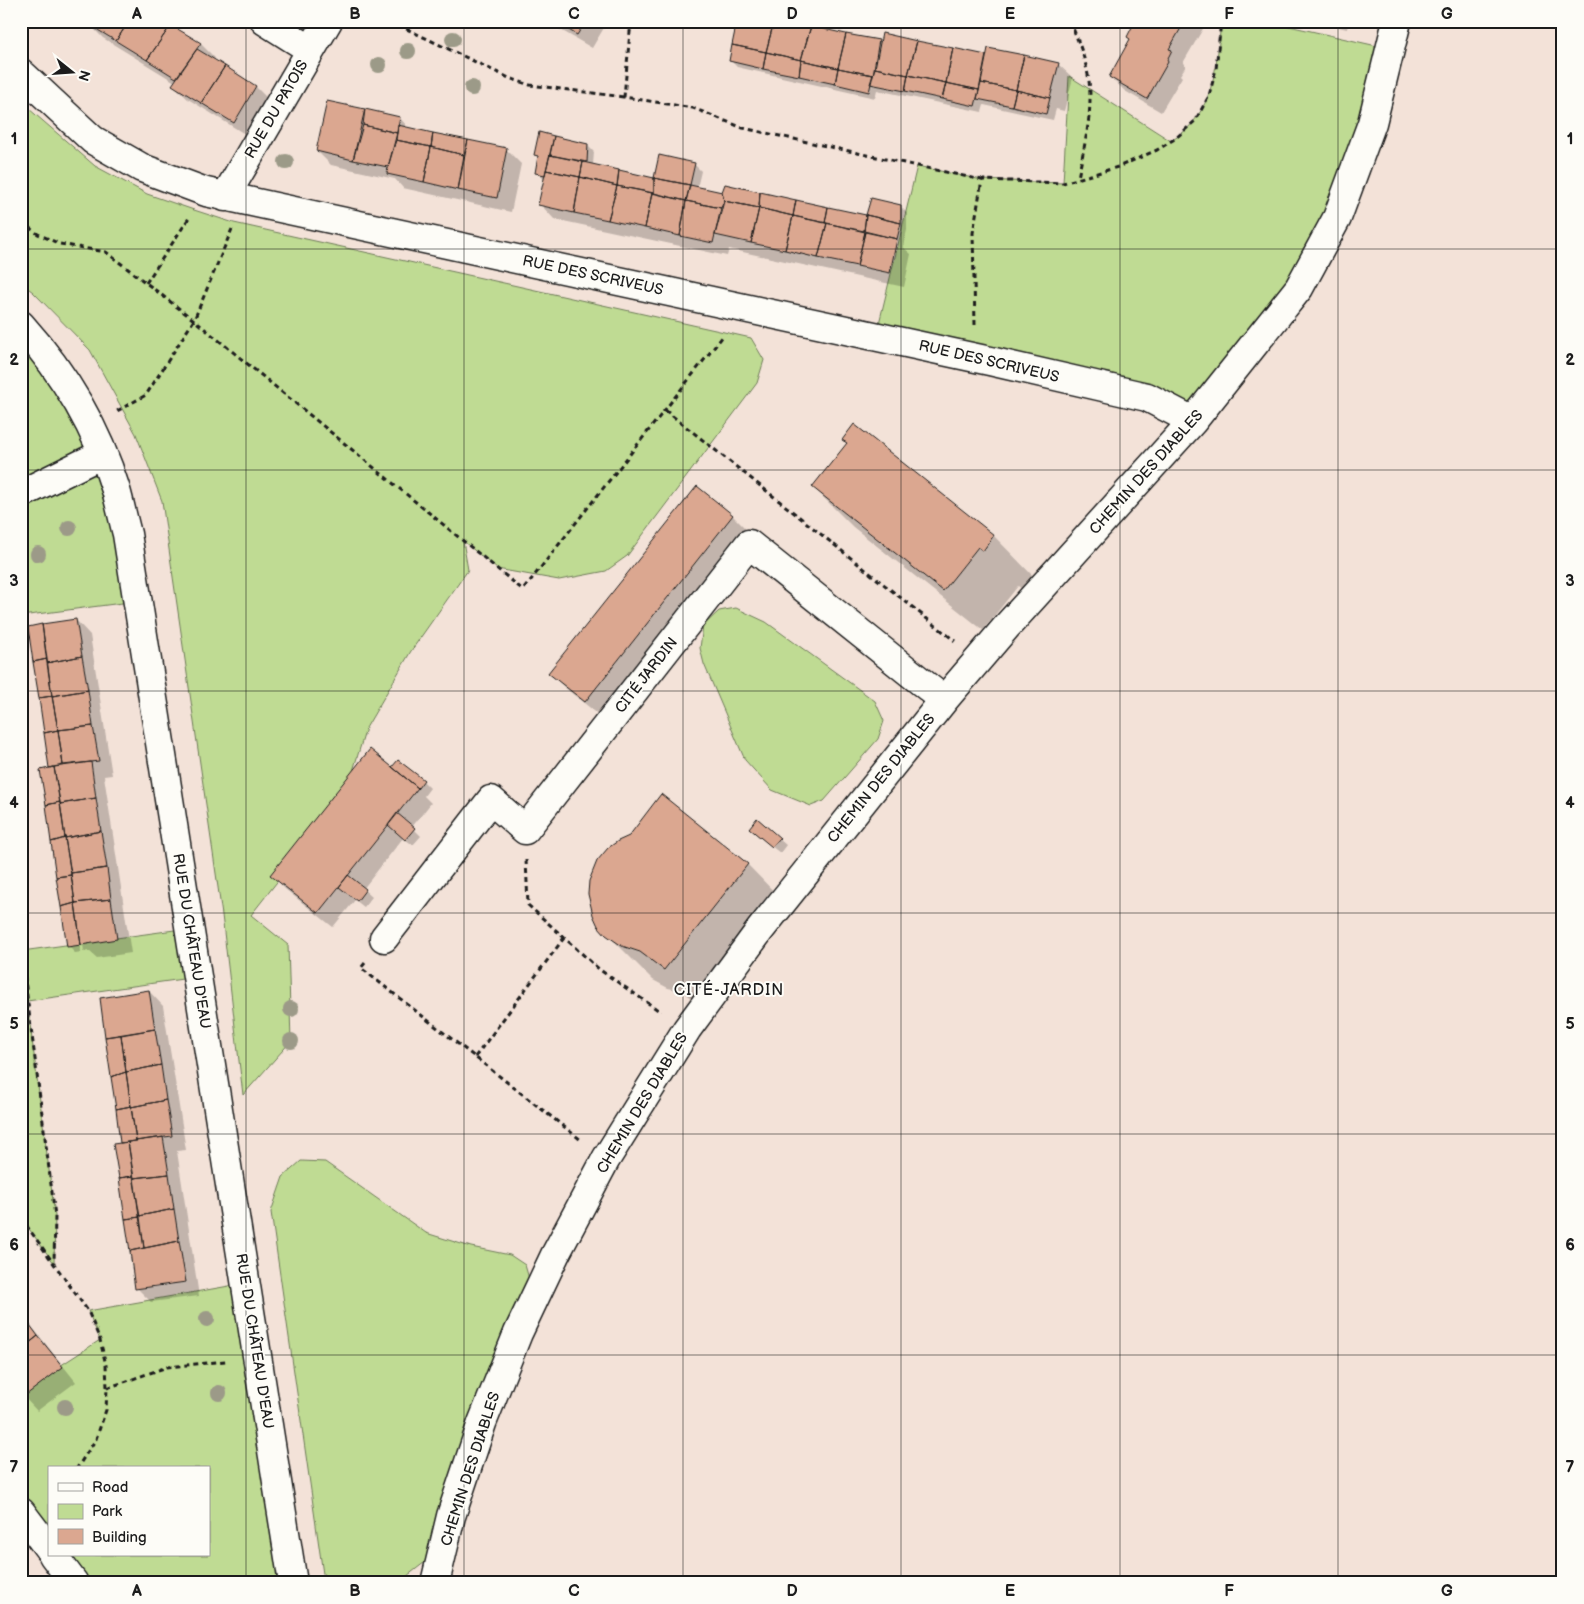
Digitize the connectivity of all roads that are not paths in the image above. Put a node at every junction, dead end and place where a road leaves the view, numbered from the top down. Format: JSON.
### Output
{"nodes":[{"id":1,"x":265,"y":21,"type":"edge"},
{"id":2,"x":328,"y":21,"type":"edge"},
{"id":3,"x":1397,"y":21,"type":"edge"},
{"id":4,"x":311,"y":50,"type":"junction"},
{"id":5,"x":21,"y":73,"type":"edge"},
{"id":6,"x":225,"y":197,"type":"junction"},
{"id":7,"x":21,"y":325,"type":"edge"},
{"id":8,"x":1194,"y":421,"type":"junction"},
{"id":9,"x":102,"y":454,"type":"junction"},
{"id":10,"x":21,"y":494,"type":"edge"},
{"id":11,"x":944,"y":700,"type":"junction"},
{"id":12,"x":384,"y":938,"type":"road end"},
{"id":13,"x":21,"y":1512,"type":"edge"},
{"id":14,"x":48,"y":1548,"type":"edge"},
{"id":15,"x":55,"y":1556,"type":"edge"},
{"id":16,"x":74,"y":1583,"type":"edge"},
{"id":17,"x":294,"y":1583,"type":"edge"},
{"id":18,"x":435,"y":1583,"type":"edge"}],
"edges":[{"from":1,"to":4,"type":"street"},
{"from":2,"to":4,"type":"street","name":"RUE DU PATOIS"},
{"from":3,"to":8,"type":"street","name":"CHEMIN DES DIABLES"},
{"from":4,"to":6,"type":"street","name":"RUE DU PATOIS"},
{"from":5,"to":6,"type":"street","name":"RUE DES SCRIVEUS"},
{"from":6,"to":8,"type":"street","name":"RUE DES SCRIVEUS"},
{"from":7,"to":9,"type":"street","name":"RUE DU CHÂTEAU D'EAU"},
{"from":8,"to":11,"type":"street","name":"CHEMIN DES DIABLES"},
{"from":9,"to":10,"type":"street"},
{"from":9,"to":17,"type":"street","name":"RUE DU CHÂTEAU D'EAU"},
{"from":11,"to":12,"type":"street","name":"CITÉ JARDIN"},
{"from":11,"to":18,"type":"street","name":"CHEMIN DES DIABLES"},
{"from":13,"to":14,"type":"street"},
{"from":15,"to":16,"type":"street"}]}
